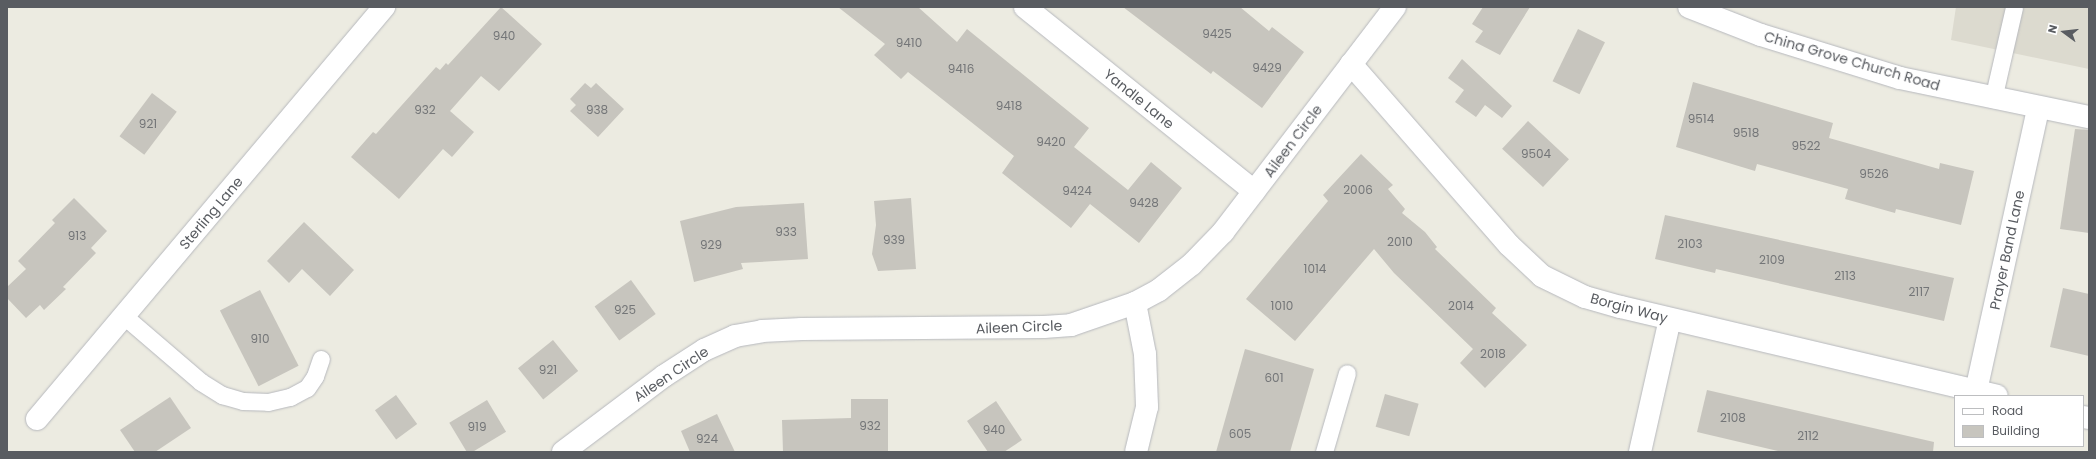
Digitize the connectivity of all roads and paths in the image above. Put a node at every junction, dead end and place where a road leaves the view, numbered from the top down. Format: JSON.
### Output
{"nodes":[{"id":1,"x":384,"y":7,"type":"edge"},
{"id":2,"x":1025,"y":7,"type":"edge"},
{"id":3,"x":1395,"y":7,"type":"edge"},
{"id":4,"x":1689,"y":7,"type":"edge"},
{"id":5,"x":2014,"y":7,"type":"edge"},
{"id":6,"x":1351,"y":64,"type":"junction"},
{"id":7,"x":1993,"y":99,"type":"junction"},
{"id":8,"x":2038,"y":108,"type":"junction"},
{"id":9,"x":2089,"y":118,"type":"edge"},
{"id":10,"x":1254,"y":191,"type":"junction"},
{"id":11,"x":1135,"y":304,"type":"junction"},
{"id":12,"x":124,"y":316,"type":"junction"},
{"id":13,"x":1670,"y":319,"type":"junction"},
{"id":14,"x":321,"y":360,"type":"dead end"},
{"id":15,"x":1347,"y":373,"type":"dead end"},
{"id":16,"x":1986,"y":394,"type":"edge"},
{"id":17,"x":37,"y":419,"type":"dead end"},
{"id":18,"x":563,"y":452,"type":"edge"},
{"id":19,"x":1136,"y":452,"type":"edge"},
{"id":20,"x":1324,"y":452,"type":"edge"},
{"id":21,"x":1640,"y":452,"type":"edge"}],
"edges":[{"from":1,"to":12,"type":"street","name":"Sterling Lane"},
{"from":2,"to":10,"type":"street","name":"Yandle Lane"},
{"from":3,"to":6,"type":"street","name":"Aileen Circle"},
{"from":4,"to":7,"type":"street","name":"China Grove Church Road"},
{"from":5,"to":7,"type":"lane"},
{"from":6,"to":10,"type":"street","name":"Aileen Circle"},
{"from":6,"to":13,"type":"street","name":"Borgin Way"},
{"from":7,"to":8,"type":"street","name":"China Grove Church Road"},
{"from":8,"to":9,"type":"street","name":"China Grove Church Road"},
{"from":8,"to":16,"type":"street","name":"Prayer Band Lane"},
{"from":10,"to":11,"type":"street","name":"Aileen Circle"},
{"from":11,"to":18,"type":"street","name":"Aileen Circle"},
{"from":11,"to":19,"type":"street"},
{"from":12,"to":14,"type":"lane"},
{"from":12,"to":17,"type":"street","name":"Sterling Lane"},
{"from":13,"to":16,"type":"street","name":"Borgin Way"},
{"from":13,"to":21,"type":"street"},
{"from":15,"to":20,"type":"lane"}]}
